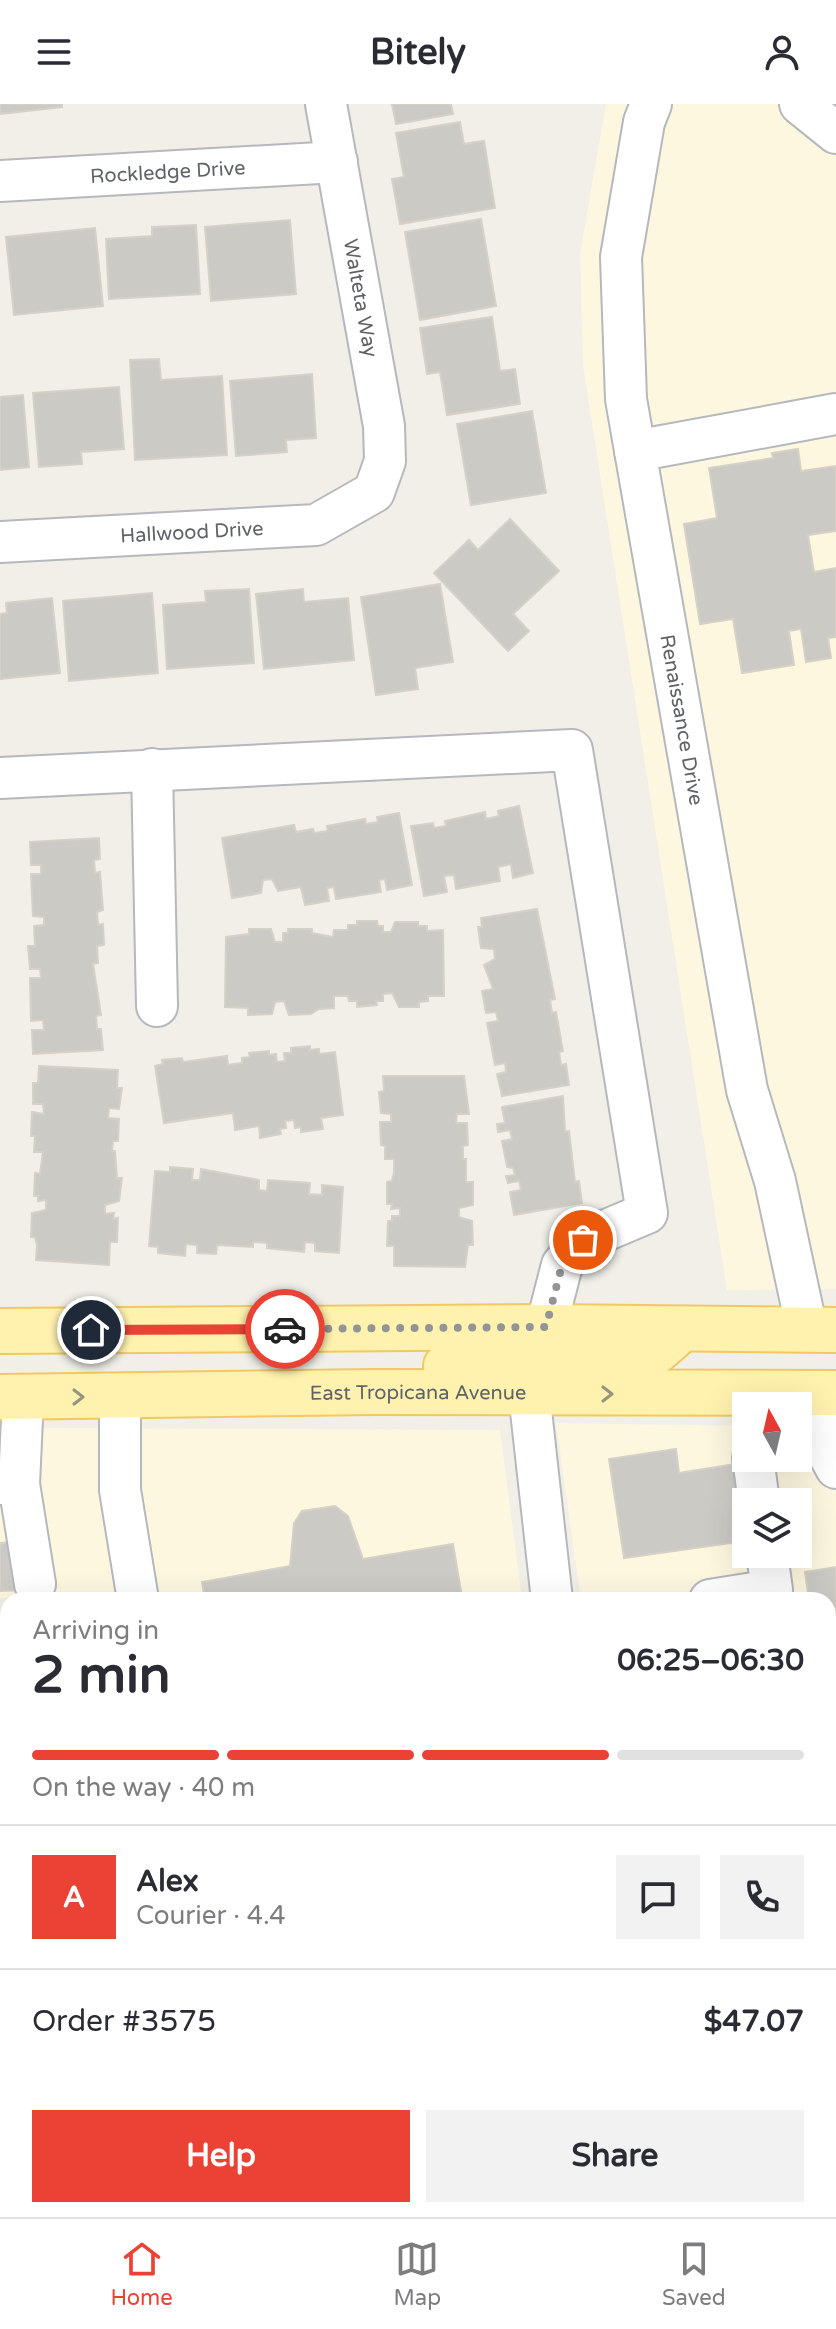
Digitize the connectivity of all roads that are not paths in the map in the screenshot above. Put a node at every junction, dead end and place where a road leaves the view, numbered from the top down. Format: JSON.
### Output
{"nodes":[{"id":1,"x":326,"y":104,"type":"edge"},
{"id":2,"x":651,"y":104,"type":"edge"},
{"id":3,"x":800,"y":104,"type":"edge"},
{"id":4,"x":836,"y":133,"type":"edge"},
{"id":5,"x":337,"y":162,"type":"junction"},
{"id":6,"x":0,"y":181,"type":"edge"},
{"id":7,"x":836,"y":414,"type":"edge"},
{"id":8,"x":635,"y":451,"type":"junction"},
{"id":9,"x":374,"y":492,"type":"joint"},
{"id":10,"x":0,"y":542,"type":"edge"},
{"id":11,"x":152,"y":769,"type":"junction"},
{"id":12,"x":0,"y":778,"type":"edge"},
{"id":13,"x":157,"y":1006,"type":"dead end"},
{"id":14,"x":546,"y":1327,"type":"junction"},
{"id":15,"x":681,"y":1330,"type":"junction"},
{"id":16,"x":822,"y":1330,"type":"edge"},
{"id":17,"x":0,"y":1331,"type":"edge"},
{"id":18,"x":375,"y":1392,"type":"junction"},
{"id":19,"x":529,"y":1393,"type":"junction"},
{"id":20,"x":833,"y":1393,"type":"edge"},
{"id":21,"x":812,"y":1396,"type":"edge"},
{"id":22,"x":11,"y":1397,"type":"edge"},
{"id":23,"x":120,"y":1397,"type":"junction"},
{"id":24,"x":732,"y":1403,"type":"edge"},
{"id":25,"x":836,"y":1468,"type":"edge"},
{"id":26,"x":9,"y":1484,"type":"edge"},
{"id":27,"x":769,"y":1568,"type":"edge"},
{"id":28,"x":35,"y":1584,"type":"dead end"},
{"id":29,"x":137,"y":1592,"type":"edge"},
{"id":30,"x":551,"y":1592,"type":"edge"},
{"id":31,"x":760,"y":1592,"type":"edge"}],
"edges":[{"from":1,"to":5,"type":"street","name":"Walteta Way"},
{"from":2,"to":8,"type":"street","name":"Renaissance Drive"},
{"from":3,"to":4,"type":"street"},
{"from":5,"to":6,"type":"street","name":"Rockledge Drive"},
{"from":5,"to":9,"type":"street","name":"Walteta Way"},
{"from":7,"to":8,"type":"street"},
{"from":8,"to":16,"type":"street","name":"Renaissance Drive"},
{"from":9,"to":10,"type":"street","name":"Hallwood Drive"},
{"from":11,"to":12,"type":"street"},
{"from":11,"to":13,"type":"street"},
{"from":11,"to":14,"type":"street"},
{"from":14,"to":15,"type":"main road"},
{"from":14,"to":17,"type":"main road"},
{"from":14,"to":18,"type":"main road"},
{"from":15,"to":16,"type":"main road"},
{"from":15,"to":19,"type":"main road"},
{"from":18,"to":19,"type":"main road","name":"East Tropicana Avenue"},
{"from":18,"to":23,"type":"main road","name":"East Tropicana Avenue"},
{"from":19,"to":24,"type":"main road","name":"East Tropicana Avenue","one_way":true},
{"from":19,"to":30,"type":"street"},
{"from":20,"to":21,"type":"main road","name":"East Tropicana Avenue"},
{"from":20,"to":25,"type":"street"},
{"from":22,"to":23,"type":"main road","name":"East Tropicana Avenue","one_way":true},
{"from":22,"to":26,"type":"street"},
{"from":23,"to":29,"type":"street"},
{"from":26,"to":28,"type":"street"},
{"from":27,"to":31,"type":"street"}]}
